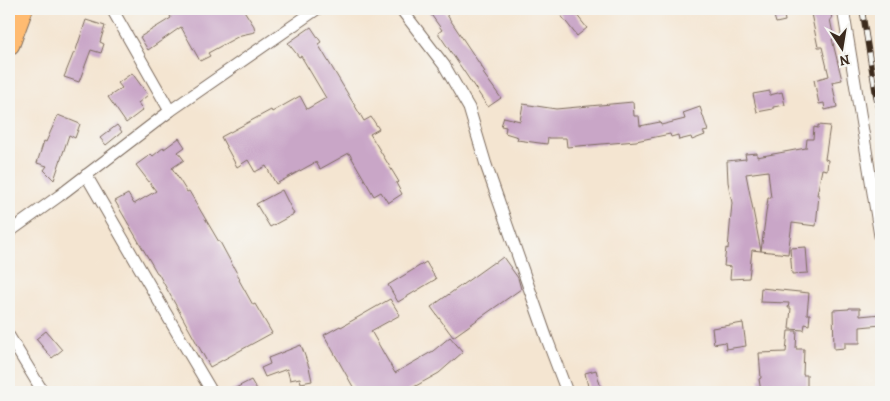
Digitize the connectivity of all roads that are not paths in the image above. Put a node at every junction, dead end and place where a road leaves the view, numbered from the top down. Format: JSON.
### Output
{"nodes":[{"id":1,"x":22,"y":9,"type":"edge"},
{"id":2,"x":112,"y":9,"type":"edge"},
{"id":3,"x":318,"y":9,"type":"edge"},
{"id":4,"x":401,"y":9,"type":"edge"},
{"id":5,"x":843,"y":9,"type":"edge"},
{"id":6,"x":9,"y":44,"type":"edge"},
{"id":7,"x":170,"y":111,"type":"junction"},
{"id":8,"x":86,"y":175,"type":"junction"},
{"id":9,"x":9,"y":232,"type":"edge"},
{"id":10,"x":881,"y":242,"type":"edge"},
{"id":11,"x":9,"y":336,"type":"edge"},
{"id":12,"x":43,"y":392,"type":"edge"},
{"id":13,"x":212,"y":392,"type":"edge"},
{"id":14,"x":567,"y":392,"type":"edge"}],
"edges":[{"from":1,"to":6,"type":"highway"},
{"from":2,"to":7,"type":"street"},
{"from":3,"to":7,"type":"street"},
{"from":4,"to":14,"type":"street"},
{"from":5,"to":10,"type":"street"},
{"from":7,"to":8,"type":"street"},
{"from":8,"to":9,"type":"street"},
{"from":8,"to":13,"type":"street"},
{"from":11,"to":12,"type":"street"}]}
